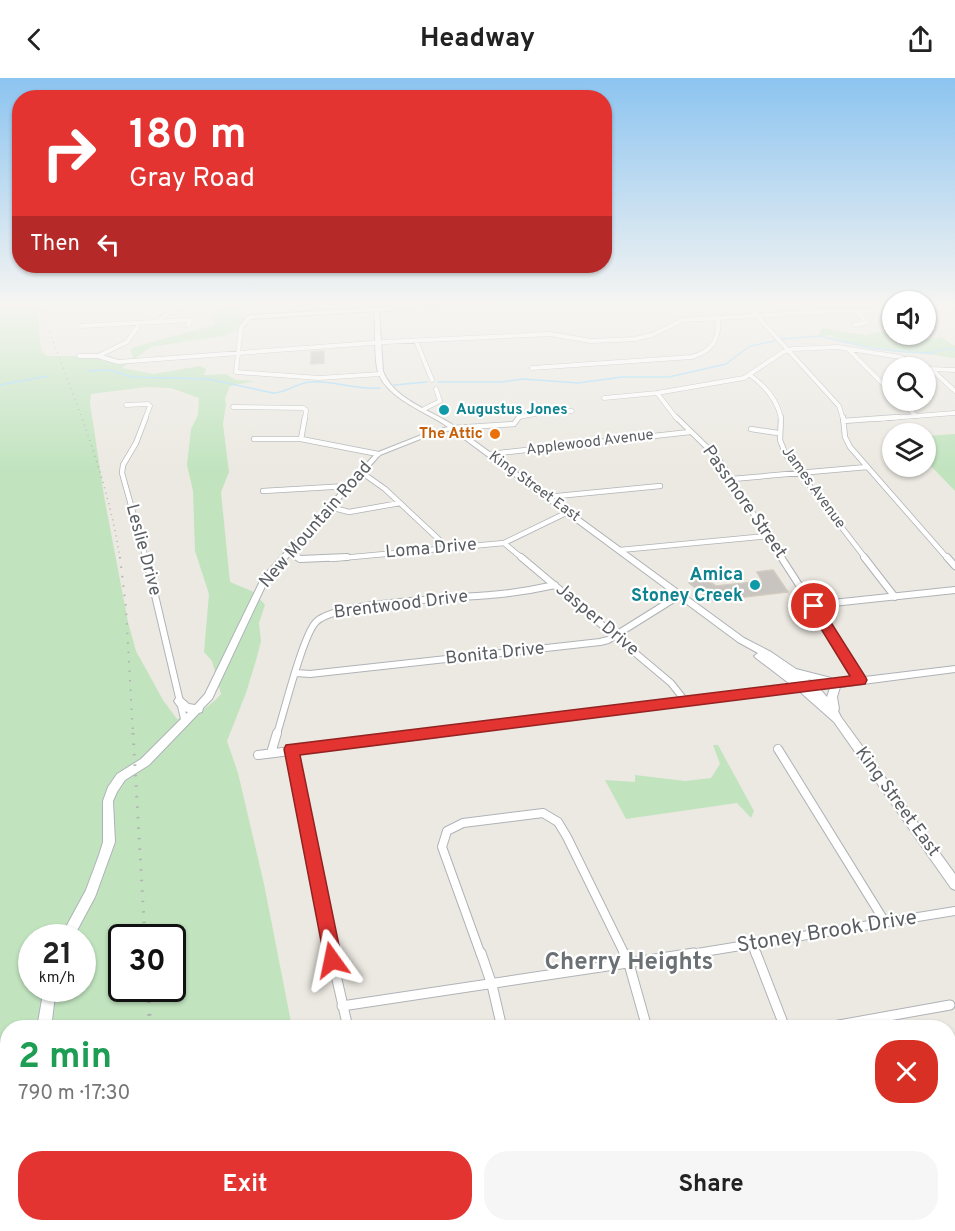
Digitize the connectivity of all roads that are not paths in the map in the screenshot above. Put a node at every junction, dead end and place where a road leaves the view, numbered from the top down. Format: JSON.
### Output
{"nodes":[{"id":1,"x":111,"y":360,"type":"edge"},
{"id":2,"x":144,"y":360,"type":"edge"},
{"id":3,"x":237,"y":360,"type":"edge"},
{"id":4,"x":380,"y":360,"type":"edge"},
{"id":5,"x":424,"y":360,"type":"edge"},
{"id":6,"x":657,"y":360,"type":"edge"},
{"id":7,"x":772,"y":360,"type":"edge"},
{"id":8,"x":796,"y":360,"type":"edge"},
{"id":9,"x":859,"y":360,"type":"edge"},
{"id":10,"x":532,"y":368,"type":"dead end"},
{"id":11,"x":936,"y":369,"type":"edge"},
{"id":12,"x":955,"y":370,"type":"edge"},
{"id":13,"x":380,"y":374,"type":"junction"},
{"id":14,"x":936,"y":374,"type":"edge"},
{"id":15,"x":750,"y":375,"type":"junction"},
{"id":16,"x":432,"y":381,"type":"dead end"},
{"id":17,"x":882,"y":383,"type":"edge"},
{"id":18,"x":436,"y":389,"type":"dead end"},
{"id":19,"x":955,"y":391,"type":"edge"},
{"id":20,"x":657,"y":393,"type":"junction"},
{"id":21,"x":604,"y":398,"type":"dead end"},
{"id":22,"x":126,"y":405,"type":"dead end"},
{"id":23,"x":233,"y":407,"type":"dead end"},
{"id":24,"x":517,"y":408,"type":"dead end"},
{"id":25,"x":424,"y":409,"type":"junction"},
{"id":26,"x":572,"y":411,"type":"dead end"},
{"id":27,"x":911,"y":411,"type":"edge"},
{"id":28,"x":955,"y":413,"type":"edge"},
{"id":29,"x":916,"y":416,"type":"junction"},
{"id":30,"x":519,"y":417,"type":"junction"},
{"id":31,"x":843,"y":420,"type":"junction"},
{"id":32,"x":453,"y":428,"type":"junction"},
{"id":33,"x":751,"y":429,"type":"dead end"},
{"id":34,"x":690,"y":432,"type":"junction"},
{"id":35,"x":778,"y":433,"type":"junction"},
{"id":36,"x":254,"y":439,"type":"dead end"},
{"id":37,"x":301,"y":439,"type":"junction"},
{"id":38,"x":378,"y":454,"type":"junction"},
{"id":39,"x":490,"y":454,"type":"junction"},
{"id":40,"x":867,"y":467,"type":"junction"},
{"id":41,"x":361,"y":471,"type":"junction"},
{"id":42,"x":800,"y":473,"type":"junction"},
{"id":43,"x":732,"y":479,"type":"junction"},
{"id":44,"x":348,"y":486,"type":"junction"},
{"id":45,"x":660,"y":486,"type":"dead end"},
{"id":46,"x":264,"y":491,"type":"dead end"},
{"id":47,"x":547,"y":497,"type":"junction"},
{"id":48,"x":400,"y":503,"type":"junction"},
{"id":49,"x":330,"y":507,"type":"junction"},
{"id":50,"x":568,"y":512,"type":"junction"},
{"id":51,"x":768,"y":536,"type":"junction"},
{"id":52,"x":504,"y":543,"type":"junction"},
{"id":53,"x":447,"y":547,"type":"junction"},
{"id":54,"x":620,"y":550,"type":"junction"},
{"id":55,"x":289,"y":551,"type":"junction"},
{"id":56,"x":955,"y":566,"type":"edge"},
{"id":57,"x":555,"y":585,"type":"junction"},
{"id":58,"x":955,"y":590,"type":"edge"},
{"id":59,"x":680,"y":595,"type":"junction"},
{"id":60,"x":895,"y":597,"type":"junction"},
{"id":61,"x":814,"y":606,"type":"junction"},
{"id":62,"x":615,"y":635,"type":"junction"},
{"id":63,"x":741,"y":640,"type":"junction"},
{"id":64,"x":782,"y":665,"type":"junction"},
{"id":65,"x":955,"y":669,"type":"edge"},
{"id":66,"x":296,"y":673,"type":"junction"},
{"id":67,"x":860,"y":680,"type":"junction"},
{"id":68,"x":836,"y":683,"type":"junction"},
{"id":69,"x":807,"y":687,"type":"junction"},
{"id":70,"x":179,"y":701,"type":"junction"},
{"id":71,"x":686,"y":702,"type":"junction"},
{"id":72,"x":199,"y":709,"type":"junction"},
{"id":73,"x":836,"y":715,"type":"junction"},
{"id":74,"x":186,"y":723,"type":"junction"},
{"id":75,"x":291,"y":749,"type":"junction"},
{"id":76,"x":778,"y":749,"type":"dead end"},
{"id":77,"x":271,"y":753,"type":"junction"},
{"id":78,"x":258,"y":755,"type":"dead end"},
{"id":79,"x":955,"y":884,"type":"edge"},
{"id":80,"x":955,"y":911,"type":"edge"},
{"id":81,"x":885,"y":922,"type":"junction"},
{"id":82,"x":74,"y":924,"type":"edge"},
{"id":83,"x":752,"y":944,"type":"junction"},
{"id":84,"x":629,"y":964,"type":"junction"},
{"id":85,"x":492,"y":985,"type":"junction"},
{"id":86,"x":48,"y":1002,"type":"edge"},
{"id":87,"x":950,"y":1005,"type":"dead end"},
{"id":88,"x":342,"y":1006,"type":"junction"},
{"id":89,"x":45,"y":1020,"type":"edge"},
{"id":90,"x":346,"y":1020,"type":"edge"},
{"id":91,"x":500,"y":1020,"type":"edge"},
{"id":92,"x":645,"y":1020,"type":"edge"},
{"id":93,"x":782,"y":1020,"type":"edge"},
{"id":94,"x":867,"y":1020,"type":"edge"}],
"edges":[{"from":1,"to":2,"type":"street"},
{"from":3,"to":13,"type":"street"},
{"from":4,"to":13,"type":"main road"},
{"from":5,"to":16,"type":"street"},
{"from":6,"to":10,"type":"street"},
{"from":7,"to":15,"type":"street"},
{"from":8,"to":31,"type":"street"},
{"from":9,"to":17,"type":"street"},
{"from":11,"to":12,"type":"street"},
{"from":13,"to":25,"type":"main road","name":"King Street East"},
{"from":14,"to":19,"type":"street"},
{"from":15,"to":20,"type":"street"},
{"from":15,"to":35,"type":"street","name":"James Avenue"},
{"from":18,"to":25,"type":"street"},
{"from":20,"to":21,"type":"street"},
{"from":20,"to":34,"type":"street","name":"Passmore Street"},
{"from":22,"to":70,"type":"street","name":"Leslie Drive"},
{"from":23,"to":37,"type":"street"},
{"from":24,"to":30,"type":"street"},
{"from":25,"to":32,"type":"main road","name":"King Street East"},
{"from":26,"to":30,"type":"street"},
{"from":27,"to":29,"type":"street"},
{"from":28,"to":29,"type":"street"},
{"from":29,"to":31,"type":"street"},
{"from":30,"to":32,"type":"street"},
{"from":31,"to":40,"type":"street"},
{"from":32,"to":38,"type":"main road","name":"New Mountain Road"},
{"from":32,"to":39,"type":"main road","name":"King Street East"},
{"from":33,"to":35,"type":"street"},
{"from":34,"to":39,"type":"street","name":"Applewood Avenue"},
{"from":34,"to":43,"type":"street","name":"Passmore Street"},
{"from":35,"to":42,"type":"street","name":"James Avenue"},
{"from":36,"to":37,"type":"street"},
{"from":37,"to":38,"type":"street"},
{"from":38,"to":41,"type":"main road","name":"New Mountain Road"},
{"from":39,"to":47,"type":"main road","name":"King Street East"},
{"from":40,"to":42,"type":"street"},
{"from":40,"to":56,"type":"street"},
{"from":41,"to":44,"type":"main road","name":"New Mountain Road"},
{"from":41,"to":48,"type":"street"},
{"from":42,"to":43,"type":"street"},
{"from":42,"to":60,"type":"street","name":"James Avenue"},
{"from":43,"to":51,"type":"street","name":"Passmore Street"},
{"from":44,"to":46,"type":"street"},
{"from":44,"to":49,"type":"main road","name":"New Mountain Road"},
{"from":45,"to":47,"type":"street"},
{"from":47,"to":50,"type":"main road","name":"King Street East"},
{"from":48,"to":49,"type":"street"},
{"from":48,"to":53,"type":"street"},
{"from":49,"to":55,"type":"main road","name":"New Mountain Road"},
{"from":50,"to":52,"type":"street","name":"Loma Drive"},
{"from":50,"to":54,"type":"main road","name":"King Street East"},
{"from":51,"to":54,"type":"street"},
{"from":51,"to":61,"type":"street","name":"Passmore Street"},
{"from":52,"to":53,"type":"street","name":"Loma Drive"},
{"from":52,"to":57,"type":"street","name":"Jasper Drive"},
{"from":53,"to":55,"type":"street","name":"Loma Drive"},
{"from":54,"to":59,"type":"main road","name":"King Street East"},
{"from":55,"to":72,"type":"main road","name":"New Mountain Road"},
{"from":57,"to":62,"type":"street","name":"Jasper Drive"},
{"from":57,"to":66,"type":"street","name":"Brentwood Drive"},
{"from":58,"to":60,"type":"street"},
{"from":59,"to":62,"type":"street","name":"Bonita Drive"},
{"from":59,"to":63,"type":"main road","name":"King Street East"},
{"from":60,"to":61,"type":"street"},
{"from":61,"to":67,"type":"street","name":"Passmore Street"},
{"from":62,"to":66,"type":"street","name":"Bonita Drive"},
{"from":62,"to":71,"type":"street","name":"Jasper Drive"},
{"from":63,"to":64,"type":"main road","name":"King Street East"},
{"from":63,"to":69,"type":"main road","name":"King Street East"},
{"from":64,"to":68,"type":"main road"},
{"from":64,"to":69,"type":"main road","name":"King Street East"},
{"from":65,"to":67,"type":"main road"},
{"from":66,"to":77,"type":"street","name":"Brentwood Drive"},
{"from":67,"to":68,"type":"main road"},
{"from":68,"to":69,"type":"main road"},
{"from":68,"to":73,"type":"main road"},
{"from":69,"to":71,"type":"street"},
{"from":69,"to":73,"type":"main road","name":"King Street East"},
{"from":70,"to":72,"type":"main road"},
{"from":70,"to":74,"type":"street","name":"Leslie Drive"},
{"from":71,"to":75,"type":"street"},
{"from":72,"to":74,"type":"main road","name":"New Mountain Road"},
{"from":73,"to":79,"type":"main road","name":"King Street East"},
{"from":74,"to":82,"type":"main road","name":"New Mountain Road"},
{"from":75,"to":77,"type":"street"},
{"from":75,"to":88,"type":"street"},
{"from":76,"to":81,"type":"street"},
{"from":77,"to":78,"type":"street"},
{"from":80,"to":81,"type":"street","name":"Stoney Brook Drive"},
{"from":81,"to":83,"type":"street","name":"Stoney Brook Drive"},
{"from":83,"to":84,"type":"street","name":"Stoney Brook Drive"},
{"from":83,"to":93,"type":"street"},
{"from":84,"to":85,"type":"street","name":"Stoney Brook Drive"},
{"from":84,"to":85,"type":"street"},
{"from":84,"to":92,"type":"street"},
{"from":85,"to":88,"type":"street","name":"Stoney Brook Drive"},
{"from":85,"to":91,"type":"street"},
{"from":86,"to":89,"type":"main road"},
{"from":87,"to":94,"type":"street"},
{"from":88,"to":90,"type":"street"}]}
